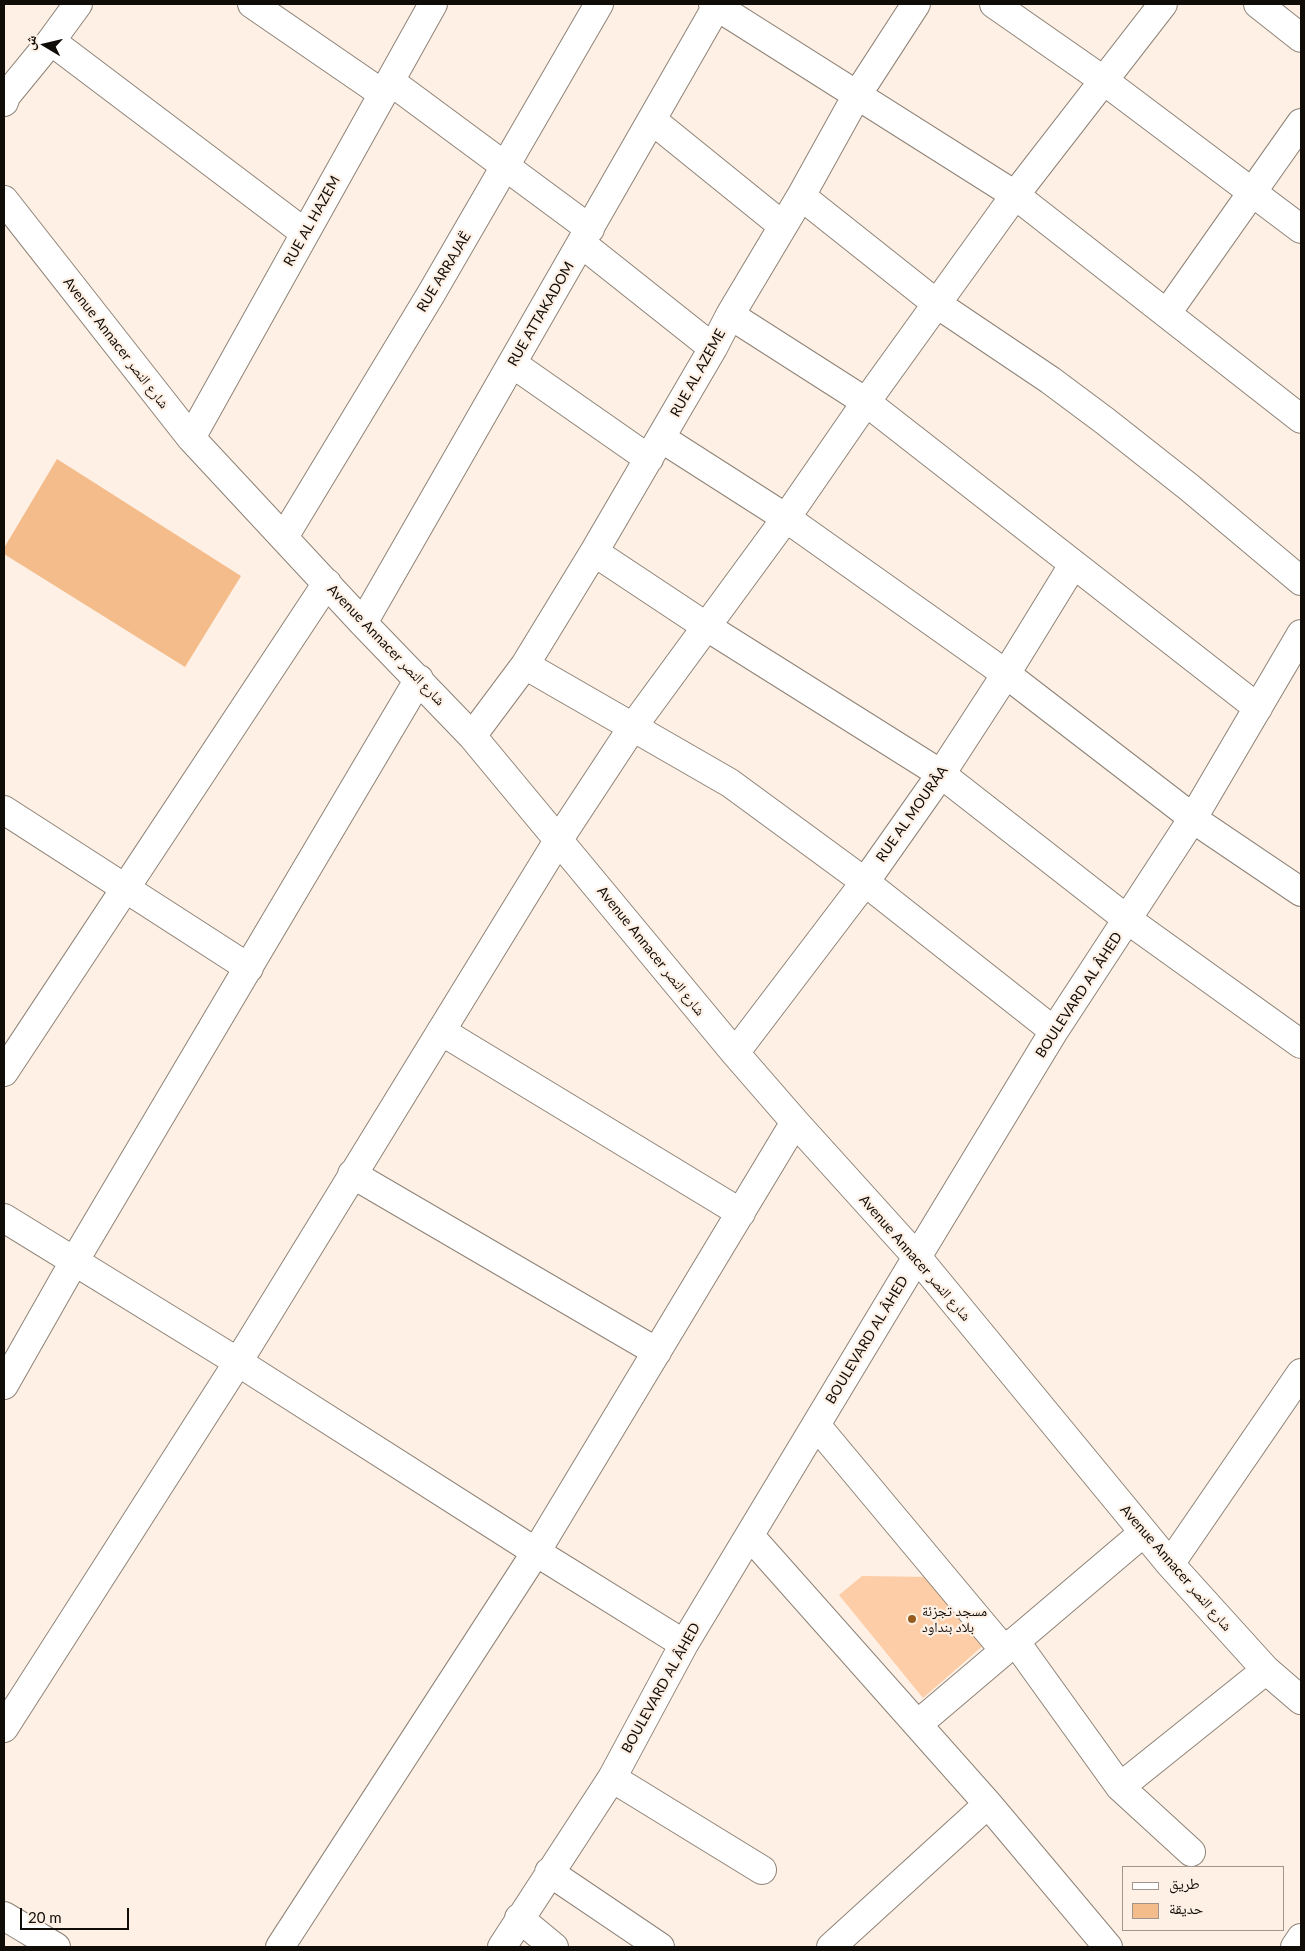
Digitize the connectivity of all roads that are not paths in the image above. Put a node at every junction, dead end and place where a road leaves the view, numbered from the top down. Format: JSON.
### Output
{"nodes":[{"id":1,"x":78,"y":4,"type":"edge"},
{"id":2,"x":252,"y":4,"type":"edge"},
{"id":3,"x":433,"y":4,"type":"edge"},
{"id":4,"x":599,"y":4,"type":"edge"},
{"id":5,"x":916,"y":4,"type":"edge"},
{"id":6,"x":994,"y":4,"type":"edge"},
{"id":7,"x":1163,"y":4,"type":"edge"},
{"id":8,"x":1258,"y":4,"type":"edge"},
{"id":9,"x":716,"y":5,"type":"edge"},
{"id":10,"x":1297,"y":27,"type":"edge"},
{"id":11,"x":51,"y":41,"type":"junction"},
{"id":12,"x":1103,"y":80,"type":"junction"},
{"id":13,"x":386,"y":88,"type":"junction"},
{"id":14,"x":857,"y":95,"type":"junction"},
{"id":15,"x":4,"y":98,"type":"edge"},
{"id":16,"x":652,"y":120,"type":"junction"},
{"id":17,"x":1301,"y":124,"type":"edge"},
{"id":18,"x":506,"y":166,"type":"junction"},
{"id":19,"x":1252,"y":191,"type":"junction"},
{"id":20,"x":1015,"y":194,"type":"junction"},
{"id":21,"x":801,"y":196,"type":"junction"},
{"id":22,"x":4,"y":200,"type":"edge"},
{"id":23,"x":783,"y":226,"type":"junction"},
{"id":24,"x":1301,"y":229,"type":"edge"},
{"id":25,"x":305,"y":233,"type":"junction"},
{"id":26,"x":586,"y":237,"type":"junction"},
{"id":27,"x":938,"y":304,"type":"junction"},
{"id":28,"x":1167,"y":313,"type":"junction"},
{"id":29,"x":730,"y":315,"type":"junction"},
{"id":30,"x":713,"y":348,"type":"junction"},
{"id":31,"x":513,"y":364,"type":"junction"},
{"id":32,"x":866,"y":402,"type":"junction"},
{"id":33,"x":1301,"y":419,"type":"edge"},
{"id":34,"x":191,"y":438,"type":"junction"},
{"id":35,"x":655,"y":449,"type":"junction"},
{"id":36,"x":786,"y":518,"type":"junction"},
{"id":37,"x":284,"y":536,"type":"junction"},
{"id":38,"x":594,"y":552,"type":"junction"},
{"id":39,"x":1073,"y":565,"type":"junction"},
{"id":40,"x":1301,"y":581,"type":"edge"},
{"id":41,"x":327,"y":583,"type":"junction"},
{"id":42,"x":363,"y":623,"type":"junction"},
{"id":43,"x":707,"y":627,"type":"junction"},
{"id":44,"x":1301,"y":634,"type":"edge"},
{"id":45,"x":525,"y":664,"type":"junction"},
{"id":46,"x":1006,"y":674,"type":"junction"},
{"id":47,"x":419,"y":680,"type":"junction"},
{"id":48,"x":1258,"y":708,"type":"junction"},
{"id":49,"x":632,"y":728,"type":"junction"},
{"id":50,"x":472,"y":736,"type":"junction"},
{"id":51,"x":941,"y":774,"type":"junction"},
{"id":52,"x":4,"y":810,"type":"edge"},
{"id":53,"x":1193,"y":819,"type":"junction"},
{"id":54,"x":559,"y":839,"type":"junction"},
{"id":55,"x":865,"y":882,"type":"junction"},
{"id":56,"x":125,"y":889,"type":"junction"},
{"id":57,"x":1301,"y":892,"type":"edge"},
{"id":58,"x":1128,"y":920,"type":"junction"},
{"id":59,"x":248,"y":968,"type":"junction"},
{"id":60,"x":442,"y":1031,"type":"junction"},
{"id":61,"x":1054,"y":1031,"type":"junction"},
{"id":62,"x":1301,"y":1044,"type":"edge"},
{"id":63,"x":736,"y":1053,"type":"junction"},
{"id":64,"x":4,"y":1072,"type":"edge"},
{"id":65,"x":794,"y":1122,"type":"junction"},
{"id":66,"x":352,"y":1174,"type":"junction"},
{"id":67,"x":741,"y":1213,"type":"junction"},
{"id":68,"x":4,"y":1218,"type":"edge"},
{"id":69,"x":917,"y":1257,"type":"junction"},
{"id":70,"x":75,"y":1260,"type":"junction"},
{"id":71,"x":657,"y":1352,"type":"junction"},
{"id":72,"x":238,"y":1362,"type":"junction"},
{"id":73,"x":1301,"y":1373,"type":"edge"},
{"id":74,"x":4,"y":1385,"type":"edge"},
{"id":75,"x":816,"y":1425,"type":"junction"},
{"id":76,"x":1143,"y":1533,"type":"junction"},
{"id":77,"x":750,"y":1536,"type":"junction"},
{"id":78,"x":536,"y":1552,"type":"junction"},
{"id":79,"x":1170,"y":1564,"type":"junction"},
{"id":80,"x":684,"y":1644,"type":"junction"},
{"id":81,"x":1010,"y":1646,"type":"junction"},
{"id":82,"x":1266,"y":1670,"type":"junction"},
{"id":83,"x":1301,"y":1700,"type":"edge"},
{"id":84,"x":918,"y":1724,"type":"junction"},
{"id":85,"x":4,"y":1728,"type":"edge"},
{"id":86,"x":612,"y":1778,"type":"junction"},
{"id":87,"x":1120,"y":1787,"type":"junction"},
{"id":88,"x":988,"y":1804,"type":"junction"},
{"id":89,"x":1191,"y":1852,"type":"dead end"},
{"id":90,"x":762,"y":1870,"type":"dead end"},
{"id":91,"x":549,"y":1872,"type":"junction"},
{"id":92,"x":4,"y":1916,"type":"edge"},
{"id":93,"x":519,"y":1918,"type":"junction"},
{"id":94,"x":1301,"y":1938,"type":"edge"},
{"id":95,"x":56,"y":1947,"type":"edge"},
{"id":96,"x":280,"y":1947,"type":"edge"},
{"id":97,"x":502,"y":1947,"type":"edge"},
{"id":98,"x":554,"y":1947,"type":"edge"},
{"id":99,"x":660,"y":1947,"type":"edge"},
{"id":100,"x":831,"y":1947,"type":"edge"},
{"id":101,"x":1108,"y":1947,"type":"edge"},
{"id":102,"x":1296,"y":1947,"type":"edge"}],
"edges":[{"from":1,"to":11,"type":"street"},
{"from":2,"to":13,"type":"street"},
{"from":3,"to":13,"type":"street","name":"RUE AL HAZEM"},
{"from":4,"to":18,"type":"street","name":"RUE ARRAJAË"},
{"from":5,"to":14,"type":"street","name":"RUE AL AZEME"},
{"from":6,"to":12,"type":"street"},
{"from":7,"to":12,"type":"street"},
{"from":8,"to":10,"type":"street"},
{"from":9,"to":14,"type":"street"},
{"from":9,"to":16,"type":"street","name":"RUE ATTAKADOM"},
{"from":11,"to":15,"type":"street"},
{"from":11,"to":25,"type":"street"},
{"from":12,"to":19,"type":"street"},
{"from":12,"to":20,"type":"street"},
{"from":13,"to":18,"type":"street"},
{"from":13,"to":25,"type":"street","name":"RUE AL HAZEM"},
{"from":14,"to":20,"type":"street"},
{"from":14,"to":21,"type":"street","name":"RUE AL AZEME"},
{"from":16,"to":23,"type":"street"},
{"from":16,"to":26,"type":"street","name":"RUE ATTAKADOM"},
{"from":17,"to":19,"type":"street"},
{"from":18,"to":26,"type":"street"},
{"from":18,"to":37,"type":"street","name":"RUE ARRAJAË"},
{"from":19,"to":24,"type":"street"},
{"from":19,"to":28,"type":"street"},
{"from":20,"to":27,"type":"street"},
{"from":20,"to":28,"type":"street"},
{"from":21,"to":23,"type":"street","name":"RUE AL AZEME"},
{"from":21,"to":27,"type":"street"},
{"from":22,"to":34,"type":"street","name":"Avenue Annacer شارع النصر"},
{"from":23,"to":29,"type":"street","name":"RUE AL AZEME"},
{"from":25,"to":34,"type":"street","name":"RUE AL HAZEM"},
{"from":26,"to":30,"type":"street"},
{"from":26,"to":31,"type":"street","name":"RUE ATTAKADOM"},
{"from":27,"to":32,"type":"street"},
{"from":27,"to":40,"type":"street"},
{"from":28,"to":33,"type":"street"},
{"from":29,"to":30,"type":"street","name":"RUE AL AZEME"},
{"from":29,"to":32,"type":"street"},
{"from":30,"to":35,"type":"street","name":"RUE AL AZEME"},
{"from":31,"to":35,"type":"street"},
{"from":31,"to":42,"type":"street","name":"RUE ATTAKADOM"},
{"from":32,"to":36,"type":"street"},
{"from":32,"to":39,"type":"street"},
{"from":34,"to":37,"type":"street","name":"Avenue Annacer شارع النصر"},
{"from":35,"to":36,"type":"street"},
{"from":35,"to":38,"type":"street","name":"RUE AL AZEME"},
{"from":36,"to":43,"type":"street"},
{"from":36,"to":46,"type":"street"},
{"from":37,"to":41,"type":"street","name":"Avenue Annacer شارع النصر"},
{"from":38,"to":43,"type":"street"},
{"from":38,"to":45,"type":"street","name":"RUE AL AZEME"},
{"from":39,"to":46,"type":"street","name":"RUE AL MOURÂA"},
{"from":39,"to":48,"type":"street"},
{"from":41,"to":42,"type":"street","name":"Avenue Annacer شارع النصر"},
{"from":41,"to":56,"type":"street"},
{"from":42,"to":47,"type":"street","name":"Avenue Annacer شارع النصر"},
{"from":43,"to":49,"type":"street"},
{"from":43,"to":51,"type":"street"},
{"from":44,"to":48,"type":"street","name":"BOULEVARD AL ÂHED"},
{"from":45,"to":49,"type":"street"},
{"from":45,"to":50,"type":"street","name":"RUE AL AZEME"},
{"from":46,"to":51,"type":"street","name":"RUE AL MOURÂA"},
{"from":46,"to":53,"type":"street"},
{"from":47,"to":50,"type":"street","name":"Avenue Annacer شارع النصر"},
{"from":47,"to":59,"type":"street"},
{"from":48,"to":53,"type":"street","name":"BOULEVARD AL ÂHED"},
{"from":49,"to":54,"type":"street"},
{"from":49,"to":55,"type":"street"},
{"from":50,"to":54,"type":"street","name":"Avenue Annacer شارع النصر"},
{"from":51,"to":55,"type":"street","name":"RUE AL MOURÂA"},
{"from":51,"to":58,"type":"street"},
{"from":52,"to":56,"type":"street"},
{"from":53,"to":57,"type":"street"},
{"from":53,"to":58,"type":"street","name":"BOULEVARD AL ÂHED"},
{"from":54,"to":60,"type":"street"},
{"from":54,"to":63,"type":"street","name":"Avenue Annacer شارع النصر"},
{"from":55,"to":61,"type":"street"},
{"from":55,"to":63,"type":"street","name":"RUE AL MOURÂA"},
{"from":56,"to":59,"type":"street"},
{"from":56,"to":64,"type":"street"},
{"from":58,"to":61,"type":"street","name":"BOULEVARD AL ÂHED"},
{"from":58,"to":62,"type":"street"},
{"from":59,"to":70,"type":"street"},
{"from":60,"to":66,"type":"street"},
{"from":60,"to":67,"type":"street"},
{"from":61,"to":69,"type":"street","name":"BOULEVARD AL ÂHED"},
{"from":63,"to":65,"type":"street","name":"Avenue Annacer شارع النصر"},
{"from":65,"to":67,"type":"street"},
{"from":65,"to":69,"type":"street","name":"Avenue Annacer شارع النصر"},
{"from":66,"to":71,"type":"street"},
{"from":66,"to":72,"type":"street"},
{"from":67,"to":71,"type":"street"},
{"from":68,"to":70,"type":"street"},
{"from":69,"to":75,"type":"street","name":"BOULEVARD AL ÂHED"},
{"from":69,"to":76,"type":"street","name":"Avenue Annacer شارع النصر"},
{"from":70,"to":72,"type":"street"},
{"from":70,"to":74,"type":"street"},
{"from":71,"to":78,"type":"street"},
{"from":72,"to":78,"type":"street"},
{"from":72,"to":85,"type":"street"},
{"from":73,"to":79,"type":"street"},
{"from":75,"to":77,"type":"street","name":"BOULEVARD AL ÂHED"},
{"from":75,"to":81,"type":"street"},
{"from":76,"to":79,"type":"street","name":"Avenue Annacer شارع النصر"},
{"from":76,"to":81,"type":"street"},
{"from":77,"to":80,"type":"street","name":"BOULEVARD AL ÂHED"},
{"from":77,"to":84,"type":"street"},
{"from":78,"to":80,"type":"street"},
{"from":78,"to":96,"type":"street"},
{"from":79,"to":82,"type":"street","name":"Avenue Annacer شارع النصر"},
{"from":80,"to":86,"type":"street","name":"BOULEVARD AL ÂHED"},
{"from":81,"to":84,"type":"street"},
{"from":81,"to":87,"type":"street"},
{"from":82,"to":83,"type":"street","name":"Avenue Annacer شارع النصر"},
{"from":82,"to":87,"type":"street"},
{"from":84,"to":88,"type":"street"},
{"from":86,"to":90,"type":"street"},
{"from":86,"to":91,"type":"street","name":"BOULEVARD AL ÂHED"},
{"from":87,"to":89,"type":"street"},
{"from":88,"to":100,"type":"street"},
{"from":88,"to":101,"type":"street"},
{"from":91,"to":93,"type":"street","name":"BOULEVARD AL ÂHED"},
{"from":91,"to":99,"type":"street"},
{"from":92,"to":95,"type":"street"},
{"from":93,"to":97,"type":"street","name":"BOULEVARD AL ÂHED"},
{"from":93,"to":98,"type":"street"},
{"from":94,"to":102,"type":"street"}]}
